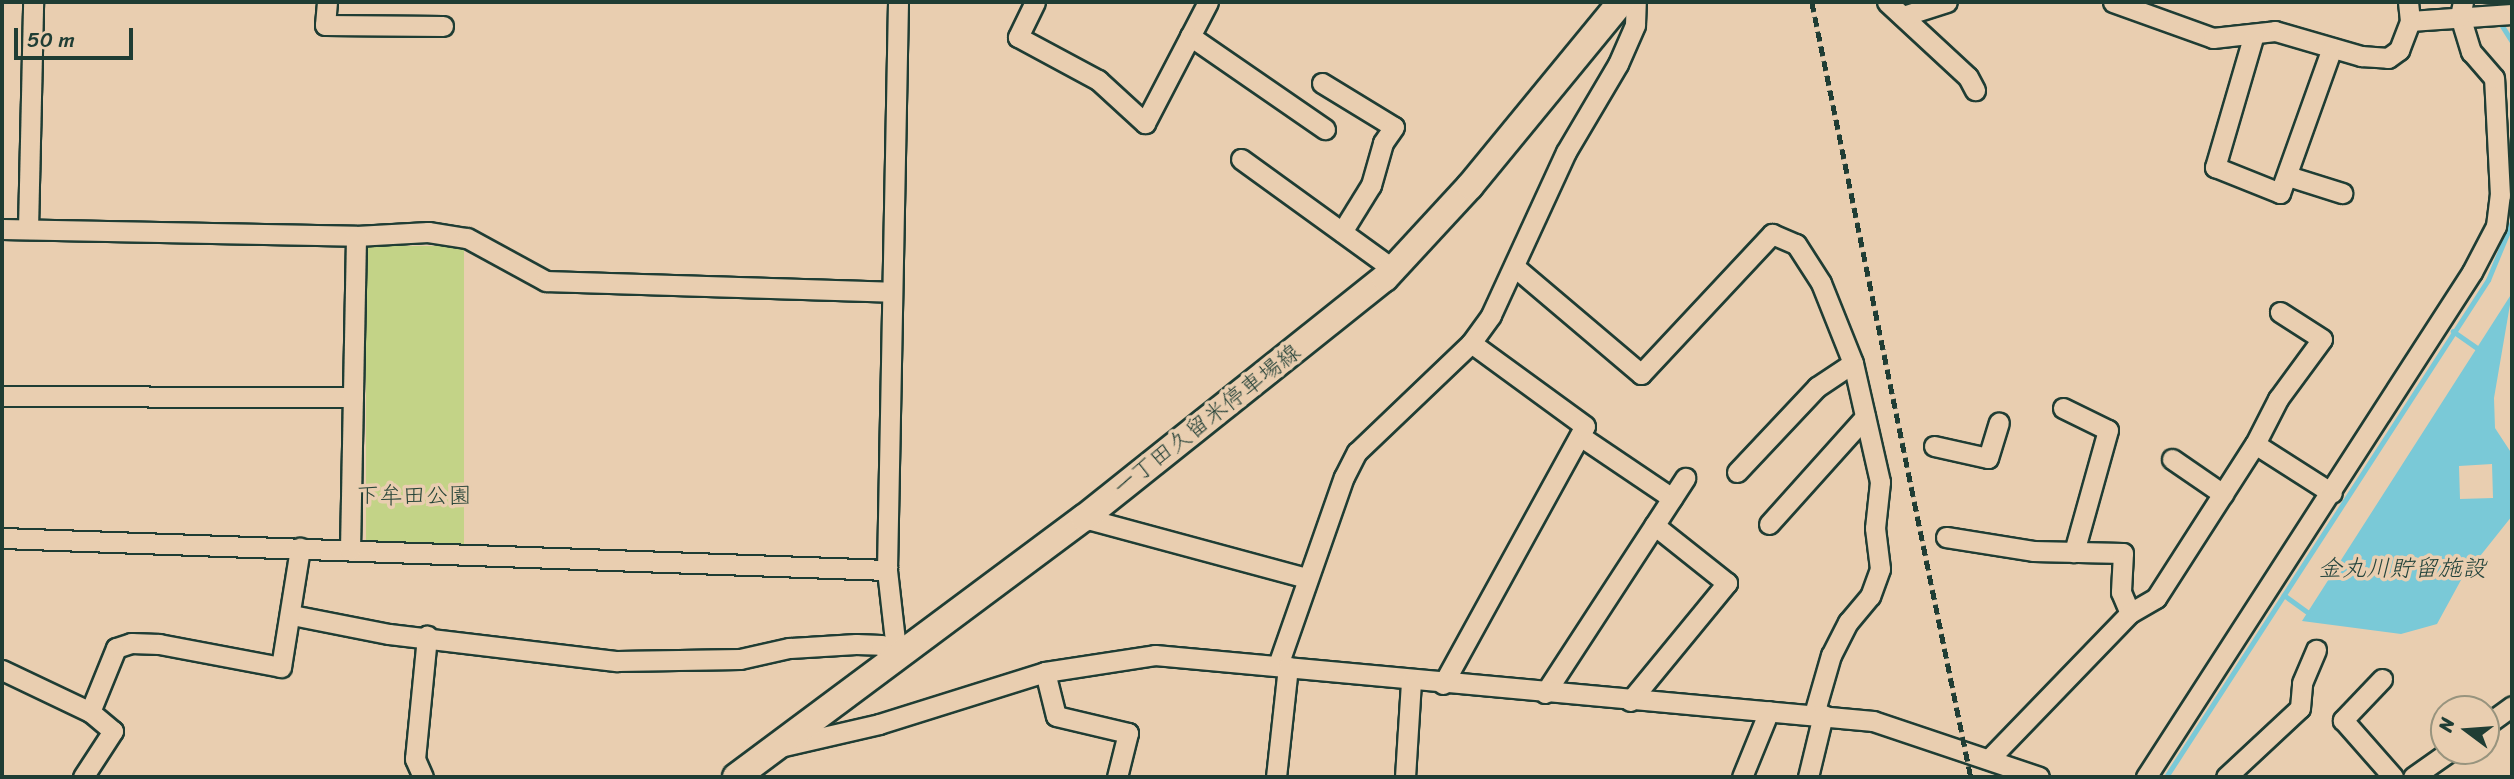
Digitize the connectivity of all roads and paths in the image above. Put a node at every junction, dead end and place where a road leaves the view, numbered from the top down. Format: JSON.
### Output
{"nodes":[{"id":1,"x":33,"y":2,"type":"edge"},
{"id":2,"x":327,"y":2,"type":"edge"},
{"id":3,"x":898,"y":2,"type":"edge"},
{"id":4,"x":1035,"y":2,"type":"edge"},
{"id":5,"x":1208,"y":2,"type":"edge"},
{"id":6,"x":1621,"y":2,"type":"edge"},
{"id":7,"x":1636,"y":2,"type":"edge"},
{"id":8,"x":1887,"y":2,"type":"edge"},
{"id":9,"x":1947,"y":2,"type":"edge"},
{"id":10,"x":2113,"y":2,"type":"edge"},
{"id":11,"x":2462,"y":9,"type":"edge"},
{"id":12,"x":2409,"y":11,"type":"edge"},
{"id":13,"x":2512,"y":14,"type":"edge"},
{"id":14,"x":1903,"y":16,"type":"junction"},
{"id":15,"x":443,"y":26,"type":"dead end"},
{"id":16,"x":2254,"y":34,"type":"junction"},
{"id":17,"x":1190,"y":36,"type":"junction"},
{"id":18,"x":2332,"y":48,"type":"junction"},
{"id":19,"x":1322,"y":83,"type":"dead end"},
{"id":20,"x":1975,"y":90,"type":"dead end"},
{"id":21,"x":1325,"y":129,"type":"dead end"},
{"id":22,"x":1241,"y":159,"type":"dead end"},
{"id":23,"x":2288,"y":176,"type":"junction"},
{"id":24,"x":2342,"y":193,"type":"dead end"},
{"id":25,"x":2,"y":229,"type":"edge"},
{"id":26,"x":28,"y":229,"type":"junction"},
{"id":27,"x":1342,"y":232,"type":"junction"},
{"id":28,"x":356,"y":236,"type":"junction"},
{"id":29,"x":1516,"y":268,"type":"junction"},
{"id":30,"x":1393,"y":269,"type":"junction"},
{"id":31,"x":890,"y":292,"type":"junction"},
{"id":32,"x":2280,"y":312,"type":"dead end"},
{"id":33,"x":1471,"y":343,"type":"junction"},
{"id":34,"x":1853,"y":363,"type":"junction"},
{"id":35,"x":2,"y":396,"type":"edge"},
{"id":36,"x":353,"y":397,"type":"junction"},
{"id":37,"x":2063,"y":408,"type":"dead end"},
{"id":38,"x":1865,"y":417,"type":"junction"},
{"id":39,"x":1999,"y":423,"type":"dead end"},
{"id":40,"x":1580,"y":436,"type":"junction"},
{"id":41,"x":2255,"y":443,"type":"junction"},
{"id":42,"x":1934,"y":446,"type":"dead end"},
{"id":43,"x":2172,"y":459,"type":"dead end"},
{"id":44,"x":1737,"y":472,"type":"dead end"},
{"id":45,"x":1685,"y":478,"type":"dead end"},
{"id":46,"x":2332,"y":493,"type":"junction"},
{"id":47,"x":2223,"y":494,"type":"junction"},
{"id":48,"x":1672,"y":498,"type":"junction"},
{"id":49,"x":1084,"y":518,"type":"junction"},
{"id":50,"x":1769,"y":524,"type":"dead end"},
{"id":51,"x":1654,"y":525,"type":"junction"},
{"id":52,"x":1946,"y":537,"type":"dead end"},
{"id":53,"x":2,"y":538,"type":"edge"},
{"id":54,"x":300,"y":548,"type":"junction"},
{"id":55,"x":350,"y":550,"type":"junction"},
{"id":56,"x":2074,"y":552,"type":"junction"},
{"id":57,"x":887,"y":570,"type":"junction"},
{"id":58,"x":1306,"y":578,"type":"junction"},
{"id":59,"x":2130,"y":613,"type":"junction"},
{"id":60,"x":292,"y":615,"type":"junction"},
{"id":61,"x":427,"y":636,"type":"junction"},
{"id":62,"x":2316,"y":650,"type":"dead end"},
{"id":63,"x":897,"y":658,"type":"junction"},
{"id":64,"x":1283,"y":666,"type":"junction"},
{"id":65,"x":2,"y":670,"type":"edge"},
{"id":66,"x":1045,"y":672,"type":"junction"},
{"id":67,"x":2382,"y":679,"type":"dead end"},
{"id":68,"x":1411,"y":681,"type":"junction"},
{"id":69,"x":1443,"y":684,"type":"junction"},
{"id":70,"x":1545,"y":693,"type":"junction"},
{"id":71,"x":1630,"y":701,"type":"junction"},
{"id":72,"x":1769,"y":711,"type":"junction"},
{"id":73,"x":90,"y":712,"type":"junction"},
{"id":74,"x":1819,"y":715,"type":"junction"},
{"id":75,"x":775,"y":748,"type":"junction"},
{"id":76,"x":1991,"y":757,"type":"junction"},
{"id":77,"x":2430,"y":765,"type":"edge"},
{"id":78,"x":83,"y":777,"type":"edge"},
{"id":79,"x":423,"y":777,"type":"edge"},
{"id":80,"x":736,"y":777,"type":"edge"},
{"id":81,"x":1117,"y":777,"type":"edge"},
{"id":82,"x":1276,"y":777,"type":"edge"},
{"id":83,"x":1405,"y":777,"type":"edge"},
{"id":84,"x":1742,"y":777,"type":"edge"},
{"id":85,"x":1808,"y":777,"type":"edge"},
{"id":86,"x":2039,"y":777,"type":"edge"},
{"id":87,"x":2146,"y":777,"type":"edge"},
{"id":88,"x":2226,"y":777,"type":"edge"},
{"id":89,"x":2393,"y":777,"type":"edge"},
{"id":90,"x":2413,"y":777,"type":"edge"}],
"edges":[{"from":1,"to":26,"type":"street"},
{"from":2,"to":15,"type":"street"},
{"from":3,"to":31,"type":"street"},
{"from":4,"to":17,"type":"street"},
{"from":5,"to":17,"type":"street"},
{"from":6,"to":30,"type":"main road","name":"一丁田久留米停車場線"},
{"from":7,"to":29,"type":"street"},
{"from":8,"to":14,"type":"street"},
{"from":9,"to":14,"type":"street"},
{"from":10,"to":16,"type":"street"},
{"from":11,"to":12,"type":"street"},
{"from":11,"to":13,"type":"street"},
{"from":11,"to":46,"type":"street"},
{"from":12,"to":18,"type":"street"},
{"from":14,"to":20,"type":"street"},
{"from":16,"to":18,"type":"street"},
{"from":16,"to":23,"type":"street"},
{"from":17,"to":21,"type":"street"},
{"from":18,"to":23,"type":"street"},
{"from":19,"to":27,"type":"street"},
{"from":22,"to":27,"type":"street"},
{"from":23,"to":24,"type":"street"},
{"from":25,"to":26,"type":"street"},
{"from":26,"to":28,"type":"street"},
{"from":27,"to":30,"type":"street"},
{"from":28,"to":31,"type":"street"},
{"from":28,"to":36,"type":"street"},
{"from":29,"to":33,"type":"street"},
{"from":29,"to":34,"type":"street"},
{"from":30,"to":49,"type":"main road","name":"一丁田久留米停車場線"},
{"from":31,"to":57,"type":"street"},
{"from":32,"to":41,"type":"street"},
{"from":33,"to":40,"type":"street"},
{"from":33,"to":58,"type":"street"},
{"from":34,"to":38,"type":"street"},
{"from":34,"to":44,"type":"street"},
{"from":35,"to":36,"type":"street"},
{"from":36,"to":55,"type":"street"},
{"from":37,"to":56,"type":"street"},
{"from":38,"to":50,"type":"street"},
{"from":38,"to":74,"type":"street"},
{"from":39,"to":42,"type":"street"},
{"from":40,"to":48,"type":"street"},
{"from":40,"to":69,"type":"street"},
{"from":41,"to":46,"type":"street"},
{"from":41,"to":47,"type":"street"},
{"from":43,"to":47,"type":"street"},
{"from":45,"to":48,"type":"street"},
{"from":46,"to":87,"type":"street"},
{"from":47,"to":59,"type":"street"},
{"from":48,"to":51,"type":"street"},
{"from":49,"to":58,"type":"street"},
{"from":49,"to":63,"type":"main road","name":"一丁田久留米停車場線"},
{"from":51,"to":70,"type":"street"},
{"from":51,"to":71,"type":"street"},
{"from":52,"to":56,"type":"street"},
{"from":53,"to":54,"type":"street"},
{"from":54,"to":55,"type":"street"},
{"from":54,"to":60,"type":"street"},
{"from":55,"to":57,"type":"street"},
{"from":56,"to":59,"type":"street"},
{"from":57,"to":63,"type":"street"},
{"from":58,"to":64,"type":"street"},
{"from":59,"to":76,"type":"street"},
{"from":60,"to":61,"type":"street"},
{"from":60,"to":73,"type":"street"},
{"from":61,"to":63,"type":"street"},
{"from":61,"to":79,"type":"street"},
{"from":62,"to":88,"type":"street"},
{"from":63,"to":75,"type":"main road","name":"一丁田久留米停車場線"},
{"from":64,"to":66,"type":"street"},
{"from":64,"to":68,"type":"street"},
{"from":64,"to":82,"type":"street"},
{"from":65,"to":73,"type":"street"},
{"from":66,"to":75,"type":"street"},
{"from":66,"to":81,"type":"street"},
{"from":67,"to":89,"type":"street"},
{"from":68,"to":69,"type":"street"},
{"from":68,"to":83,"type":"street"},
{"from":69,"to":70,"type":"street"},
{"from":70,"to":71,"type":"street"},
{"from":71,"to":72,"type":"street"},
{"from":72,"to":74,"type":"street"},
{"from":72,"to":84,"type":"street"},
{"from":73,"to":78,"type":"street"},
{"from":74,"to":76,"type":"street"},
{"from":74,"to":85,"type":"street"},
{"from":75,"to":80,"type":"main road","name":"一丁田久留米停車場線"},
{"from":76,"to":86,"type":"street"},
{"from":77,"to":90,"type":"street"}]}
